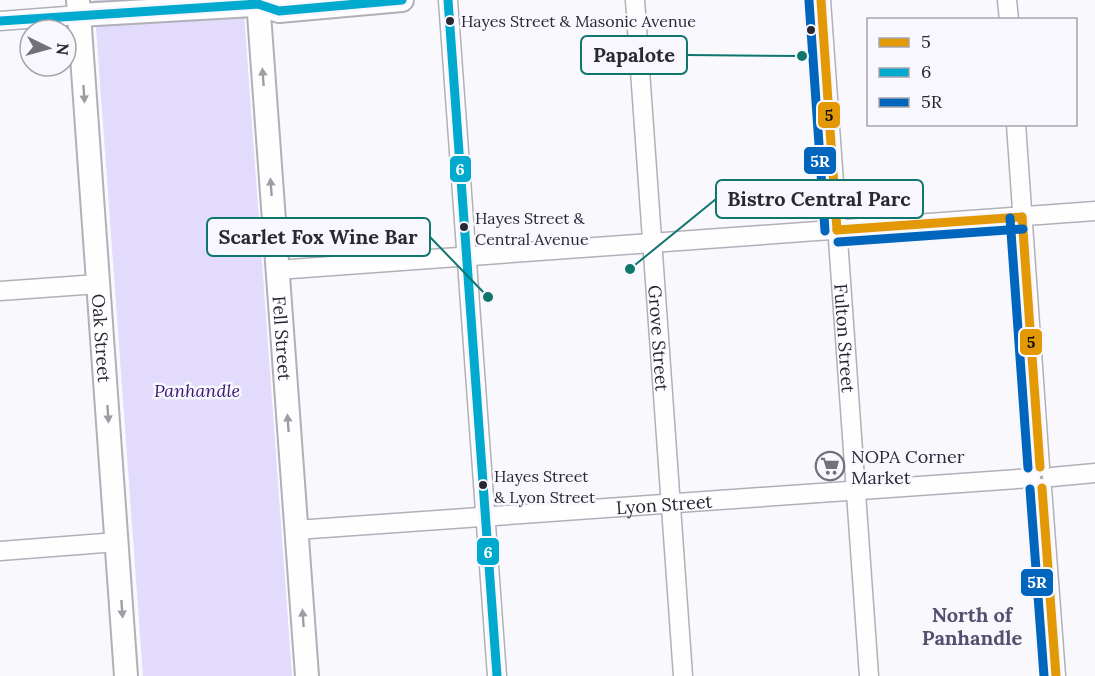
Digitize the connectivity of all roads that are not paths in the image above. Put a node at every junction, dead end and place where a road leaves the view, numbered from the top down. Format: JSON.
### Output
{"nodes":[{"id":1,"x":402,"y":0,"type":"edge"},
{"id":2,"x":448,"y":0,"type":"edge"},
{"id":3,"x":635,"y":0,"type":"edge"},
{"id":4,"x":821,"y":0,"type":"edge"},
{"id":5,"x":1007,"y":0,"type":"edge"},
{"id":6,"x":262,"y":1,"type":"edge"},
{"id":7,"x":78,"y":7,"type":"edge"},
{"id":8,"x":1009,"y":18,"type":"edge"},
{"id":9,"x":0,"y":21,"type":"edge"},
{"id":10,"x":1016,"y":126,"type":"edge"},
{"id":11,"x":1095,"y":212,"type":"edge"},
{"id":12,"x":1022,"y":217,"type":"junction"},
{"id":13,"x":837,"y":230,"type":"junction"},
{"id":14,"x":652,"y":243,"type":"junction"},
{"id":15,"x":467,"y":257,"type":"junction"},
{"id":16,"x":277,"y":270,"type":"junction"},
{"id":17,"x":98,"y":284,"type":"junction"},
{"id":18,"x":0,"y":291,"type":"edge"},
{"id":19,"x":1095,"y":474,"type":"edge"},
{"id":20,"x":1041,"y":477,"type":"junction"},
{"id":21,"x":856,"y":490,"type":"junction"},
{"id":22,"x":671,"y":503,"type":"junction"},
{"id":23,"x":485,"y":517,"type":"junction"},
{"id":24,"x":296,"y":530,"type":"junction"},
{"id":25,"x":117,"y":542,"type":"junction"},
{"id":26,"x":0,"y":551,"type":"edge"},
{"id":27,"x":126,"y":676,"type":"edge"},
{"id":28,"x":307,"y":676,"type":"edge"},
{"id":29,"x":497,"y":676,"type":"edge"},
{"id":30,"x":683,"y":676,"type":"edge"},
{"id":31,"x":869,"y":676,"type":"edge"},
{"id":32,"x":1056,"y":676,"type":"edge"}],
"edges":[{"from":1,"to":6,"type":"main road"},
{"from":2,"to":15,"type":"street"},
{"from":3,"to":14,"type":"street","name":"Grove Street"},
{"from":4,"to":13,"type":"street","name":"Fulton Street"},
{"from":5,"to":8,"type":"street"},
{"from":6,"to":7,"type":"main road"},
{"from":16,"to":6,"type":"main road","name":"Fell Street","one_way":true},
{"from":7,"to":9,"type":"street"},
{"from":7,"to":17,"type":"main road","name":"Oak Street","one_way":true},
{"from":10,"to":12,"type":"street"},
{"from":11,"to":12,"type":"street"},
{"from":12,"to":13,"type":"street"},
{"from":12,"to":20,"type":"street"},
{"from":13,"to":14,"type":"street"},
{"from":13,"to":21,"type":"street","name":"Fulton Street"},
{"from":14,"to":15,"type":"street"},
{"from":14,"to":22,"type":"street","name":"Grove Street"},
{"from":15,"to":16,"type":"street"},
{"from":15,"to":23,"type":"street"},
{"from":24,"to":16,"type":"main road","name":"Fell Street","one_way":true},
{"from":17,"to":18,"type":"street"},
{"from":17,"to":25,"type":"main road","name":"Oak Street","one_way":true},
{"from":19,"to":20,"type":"street","name":"Lyon Street"},
{"from":20,"to":21,"type":"street","name":"Lyon Street"},
{"from":20,"to":32,"type":"street"},
{"from":21,"to":22,"type":"street","name":"Lyon Street"},
{"from":21,"to":31,"type":"street","name":"Fulton Street"},
{"from":22,"to":23,"type":"street","name":"Lyon Street"},
{"from":22,"to":30,"type":"street","name":"Grove Street"},
{"from":23,"to":24,"type":"street","name":"Lyon Street"},
{"from":23,"to":29,"type":"street"},
{"from":28,"to":24,"type":"main road","name":"Fell Street","one_way":true},
{"from":25,"to":26,"type":"street"},
{"from":25,"to":27,"type":"main road","name":"Oak Street","one_way":true}]}
